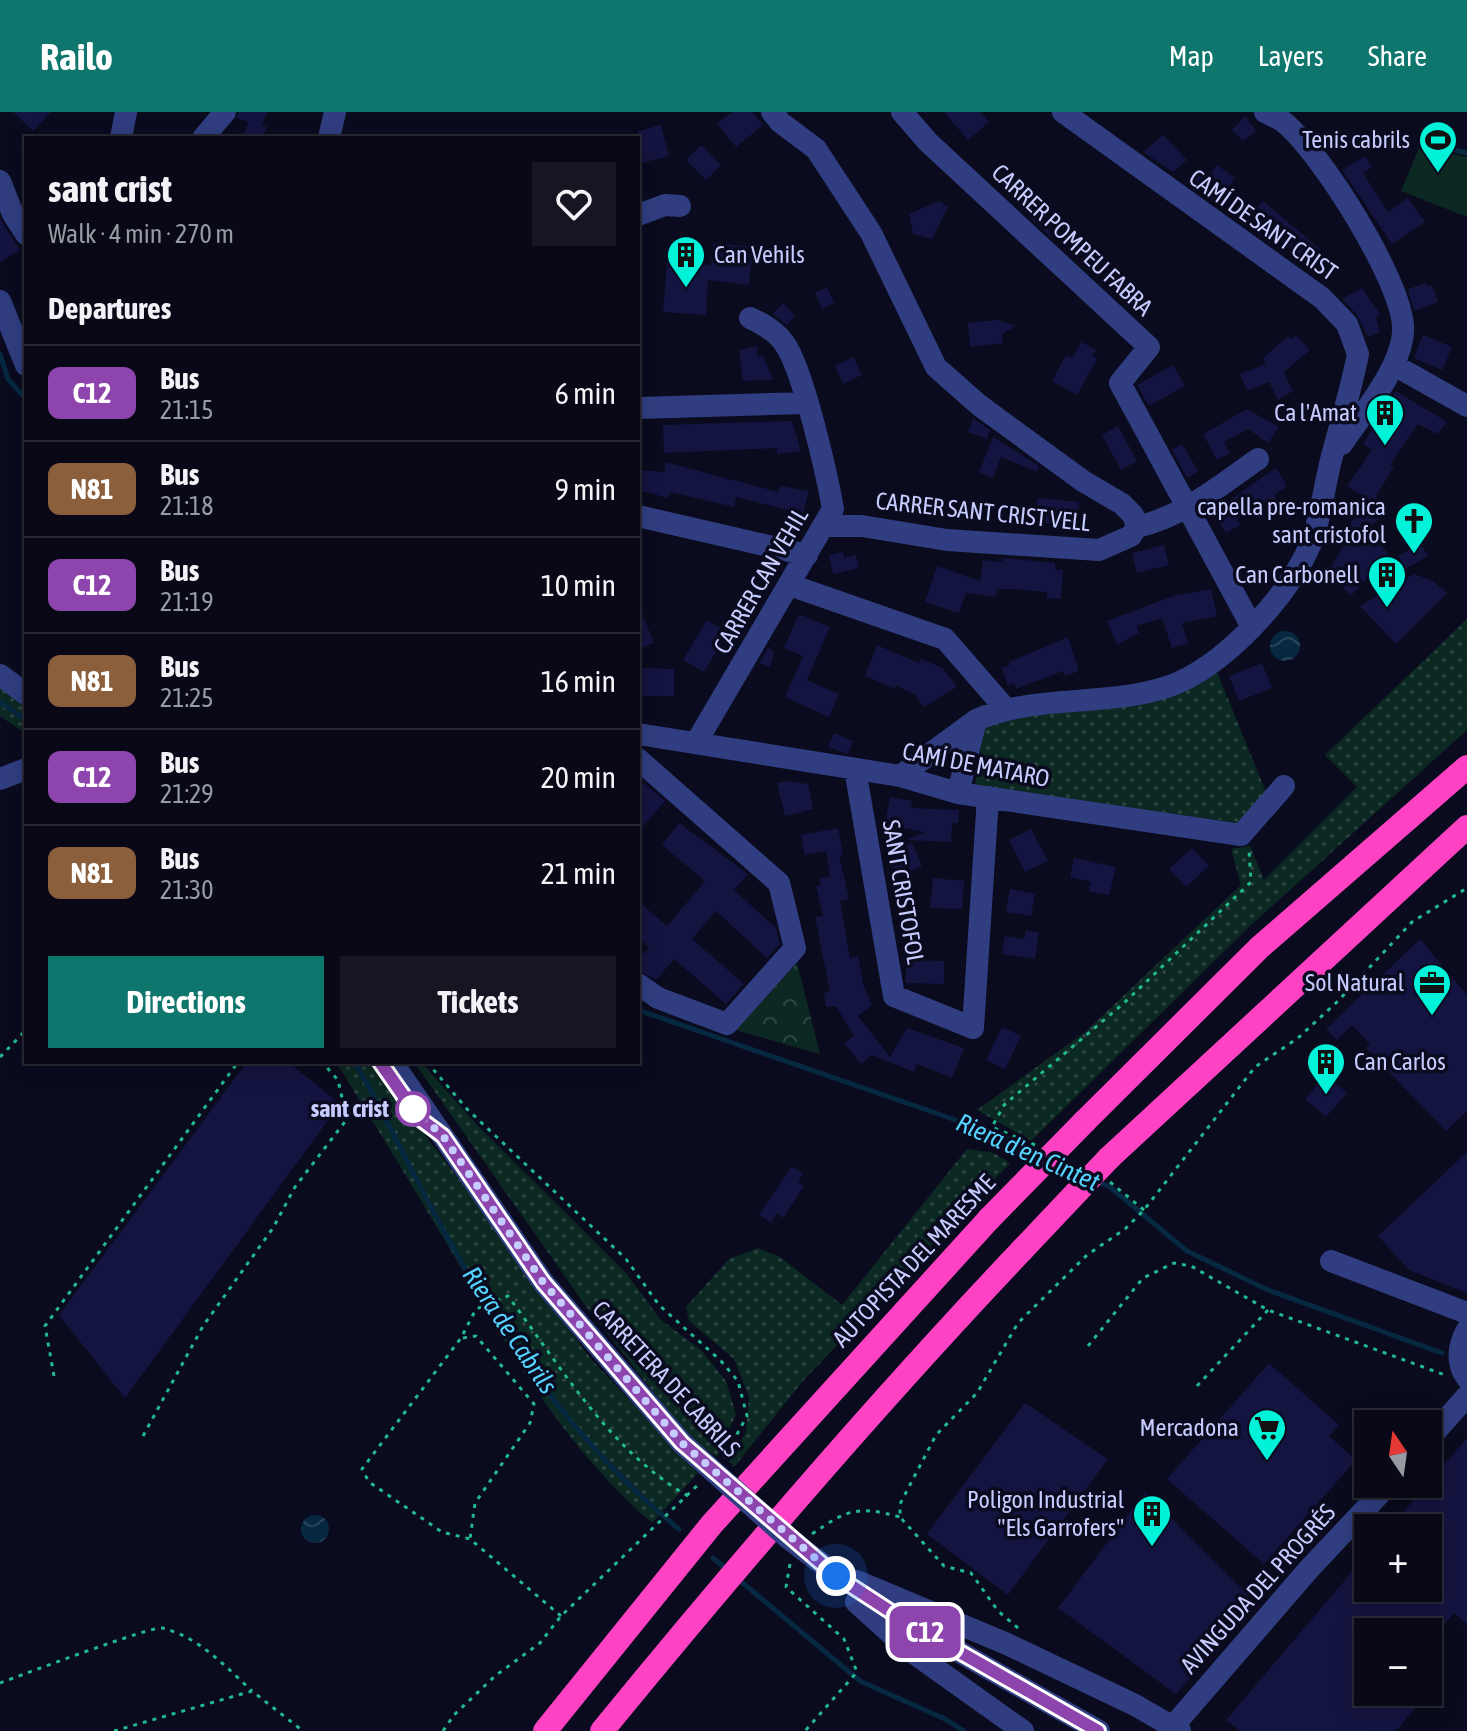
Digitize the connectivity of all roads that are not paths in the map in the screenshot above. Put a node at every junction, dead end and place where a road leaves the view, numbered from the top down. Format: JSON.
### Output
{"nodes":[{"id":1,"x":126,"y":112,"type":"edge"},
{"id":2,"x":225,"y":112,"type":"edge"},
{"id":3,"x":335,"y":112,"type":"edge"},
{"id":4,"x":772,"y":112,"type":"edge"},
{"id":5,"x":902,"y":112,"type":"edge"},
{"id":6,"x":1063,"y":112,"type":"edge"},
{"id":7,"x":1265,"y":112,"type":"edge"},
{"id":8,"x":1286,"y":118,"type":"edge"},
{"id":9,"x":121,"y":136,"type":"edge"},
{"id":10,"x":205,"y":136,"type":"edge"},
{"id":11,"x":329,"y":136,"type":"edge"},
{"id":12,"x":0,"y":181,"type":"edge"},
{"id":13,"x":680,"y":206,"type":"dead end"},
{"id":14,"x":640,"y":214,"type":"edge"},
{"id":15,"x":24,"y":230,"type":"edge"},
{"id":16,"x":0,"y":301,"type":"edge"},
{"id":17,"x":750,"y":318,"type":"dead end"},
{"id":18,"x":24,"y":360,"type":"edge"},
{"id":19,"x":1394,"y":365,"type":"junction"},
{"id":20,"x":806,"y":403,"type":"junction"},
{"id":21,"x":1467,"y":406,"type":"edge"},
{"id":22,"x":640,"y":408,"type":"edge"},
{"id":23,"x":1258,"y":459,"type":"dead end"},
{"id":24,"x":1330,"y":462,"type":"junction"},
{"id":25,"x":1190,"y":507,"type":"junction"},
{"id":26,"x":640,"y":516,"type":"edge"},
{"id":27,"x":825,"y":526,"type":"junction"},
{"id":28,"x":1137,"y":527,"type":"junction"},
{"id":29,"x":807,"y":555,"type":"junction"},
{"id":30,"x":790,"y":585,"type":"junction"},
{"id":31,"x":1252,"y":627,"type":"junction"},
{"id":32,"x":0,"y":675,"type":"edge"},
{"id":33,"x":24,"y":693,"type":"edge"},
{"id":34,"x":1005,"y":708,"type":"junction"},
{"id":35,"x":976,"y":720,"type":"junction"},
{"id":36,"x":640,"y":734,"type":"edge"},
{"id":37,"x":697,"y":741,"type":"junction"},
{"id":38,"x":640,"y":761,"type":"edge"},
{"id":39,"x":1467,"y":767,"type":"edge"},
{"id":40,"x":855,"y":769,"type":"junction"},
{"id":41,"x":24,"y":770,"type":"edge"},
{"id":42,"x":900,"y":776,"type":"junction"},
{"id":43,"x":0,"y":779,"type":"edge"},
{"id":44,"x":1284,"y":786,"type":"dead end"},
{"id":45,"x":958,"y":793,"type":"junction"},
{"id":46,"x":988,"y":797,"type":"junction"},
{"id":47,"x":1467,"y":827,"type":"edge"},
{"id":48,"x":640,"y":985,"type":"edge"},
{"id":49,"x":381,"y":1064,"type":"edge"},
{"id":50,"x":393,"y":1064,"type":"edge"},
{"id":51,"x":443,"y":1136,"type":"junction"},
{"id":52,"x":1331,"y":1261,"type":"dead end"},
{"id":53,"x":1467,"y":1313,"type":"edge"},
{"id":54,"x":1467,"y":1330,"type":"edge"},
{"id":55,"x":1458,"y":1377,"type":"edge"},
{"id":56,"x":1467,"y":1396,"type":"edge"},
{"id":57,"x":1442,"y":1424,"type":"edge"},
{"id":58,"x":1376,"y":1498,"type":"edge"},
{"id":59,"x":836,"y":1576,"type":"junction"},
{"id":60,"x":1174,"y":1729,"type":"edge"},
{"id":61,"x":545,"y":1731,"type":"edge"},
{"id":62,"x":602,"y":1731,"type":"edge"},
{"id":63,"x":1023,"y":1731,"type":"edge"},
{"id":64,"x":1099,"y":1731,"type":"edge"}],
"edges":[{"from":1,"to":9,"type":"street"},
{"from":2,"to":10,"type":"street"},
{"from":3,"to":11,"type":"street"},
{"from":4,"to":28,"type":"street","name":"CARRER SANT CRIST VELL"},
{"from":5,"to":25,"type":"street","name":"CARRER POMPEU FABRA"},
{"from":6,"to":24,"type":"street","name":"CAMÍ DE SANT CRIST"},
{"from":7,"to":8,"type":"street"},
{"from":8,"to":19,"type":"street"},
{"from":12,"to":15,"type":"street"},
{"from":13,"to":14,"type":"street"},
{"from":16,"to":18,"type":"street"},
{"from":17,"to":20,"type":"street","name":"CARRER CAN VEHIL"},
{"from":19,"to":21,"type":"street"},
{"from":19,"to":24,"type":"street"},
{"from":20,"to":22,"type":"street"},
{"from":20,"to":27,"type":"street","name":"CARRER CAN VEHIL"},
{"from":23,"to":25,"type":"street"},
{"from":24,"to":31,"type":"street","name":"CAMÍ DE SANT CRIST"},
{"from":25,"to":28,"type":"street"},
{"from":25,"to":31,"type":"street","name":"CARRER POMPEU FABRA"},
{"from":26,"to":29,"type":"street"},
{"from":27,"to":28,"type":"street","name":"CARRER SANT CRIST VELL"},
{"from":27,"to":29,"type":"street","name":"CARRER CAN VEHIL"},
{"from":29,"to":30,"type":"street","name":"CARRER CAN VEHIL"},
{"from":30,"to":34,"type":"street"},
{"from":30,"to":37,"type":"street","name":"CARRER CAN VEHIL"},
{"from":31,"to":34,"type":"street","name":"CAMÍ DE SANT CRIST"},
{"from":32,"to":33,"type":"street"},
{"from":34,"to":35,"type":"street","name":"CAMÍ DE SANT CRIST"},
{"from":35,"to":42,"type":"street","name":"CAMÍ DE SANT CRIST"},
{"from":35,"to":45,"type":"street"},
{"from":36,"to":37,"type":"street","name":"CAMÍ DE MATARO"},
{"from":37,"to":40,"type":"street","name":"CAMÍ DE MATARO"},
{"from":38,"to":48,"type":"street"},
{"from":39,"to":61,"type":"highway","name":"AUTOPISTA DEL MARESME","bridge":true},
{"from":40,"to":42,"type":"street","name":"CAMÍ DE MATARO"},
{"from":40,"to":46,"type":"street","name":"SANT CRISTOFOL"},
{"from":41,"to":43,"type":"street"},
{"from":42,"to":45,"type":"street","name":"CAMÍ DE MATARO"},
{"from":44,"to":46,"type":"street","name":"CAMÍ DE MATARO"},
{"from":45,"to":46,"type":"street","name":"CAMÍ DE MATARO"},
{"from":47,"to":62,"type":"highway","bridge":true},
{"from":49,"to":51,"type":"street"},
{"from":50,"to":51,"type":"street","name":"CARRETERA DE CABRILS"},
{"from":51,"to":59,"type":"street","name":"CARRETERA DE CABRILS","bridge":true},
{"from":52,"to":53,"type":"street"},
{"from":54,"to":55,"type":"street"},
{"from":56,"to":57,"type":"street"},
{"from":58,"to":60,"type":"street","name":"AVINGUDA DEL PROGRÉS"},
{"from":59,"to":60,"type":"street"},
{"from":59,"to":63,"type":"street"},
{"from":59,"to":64,"type":"street","name":"CARRETERA DE CABRILS"}]}
